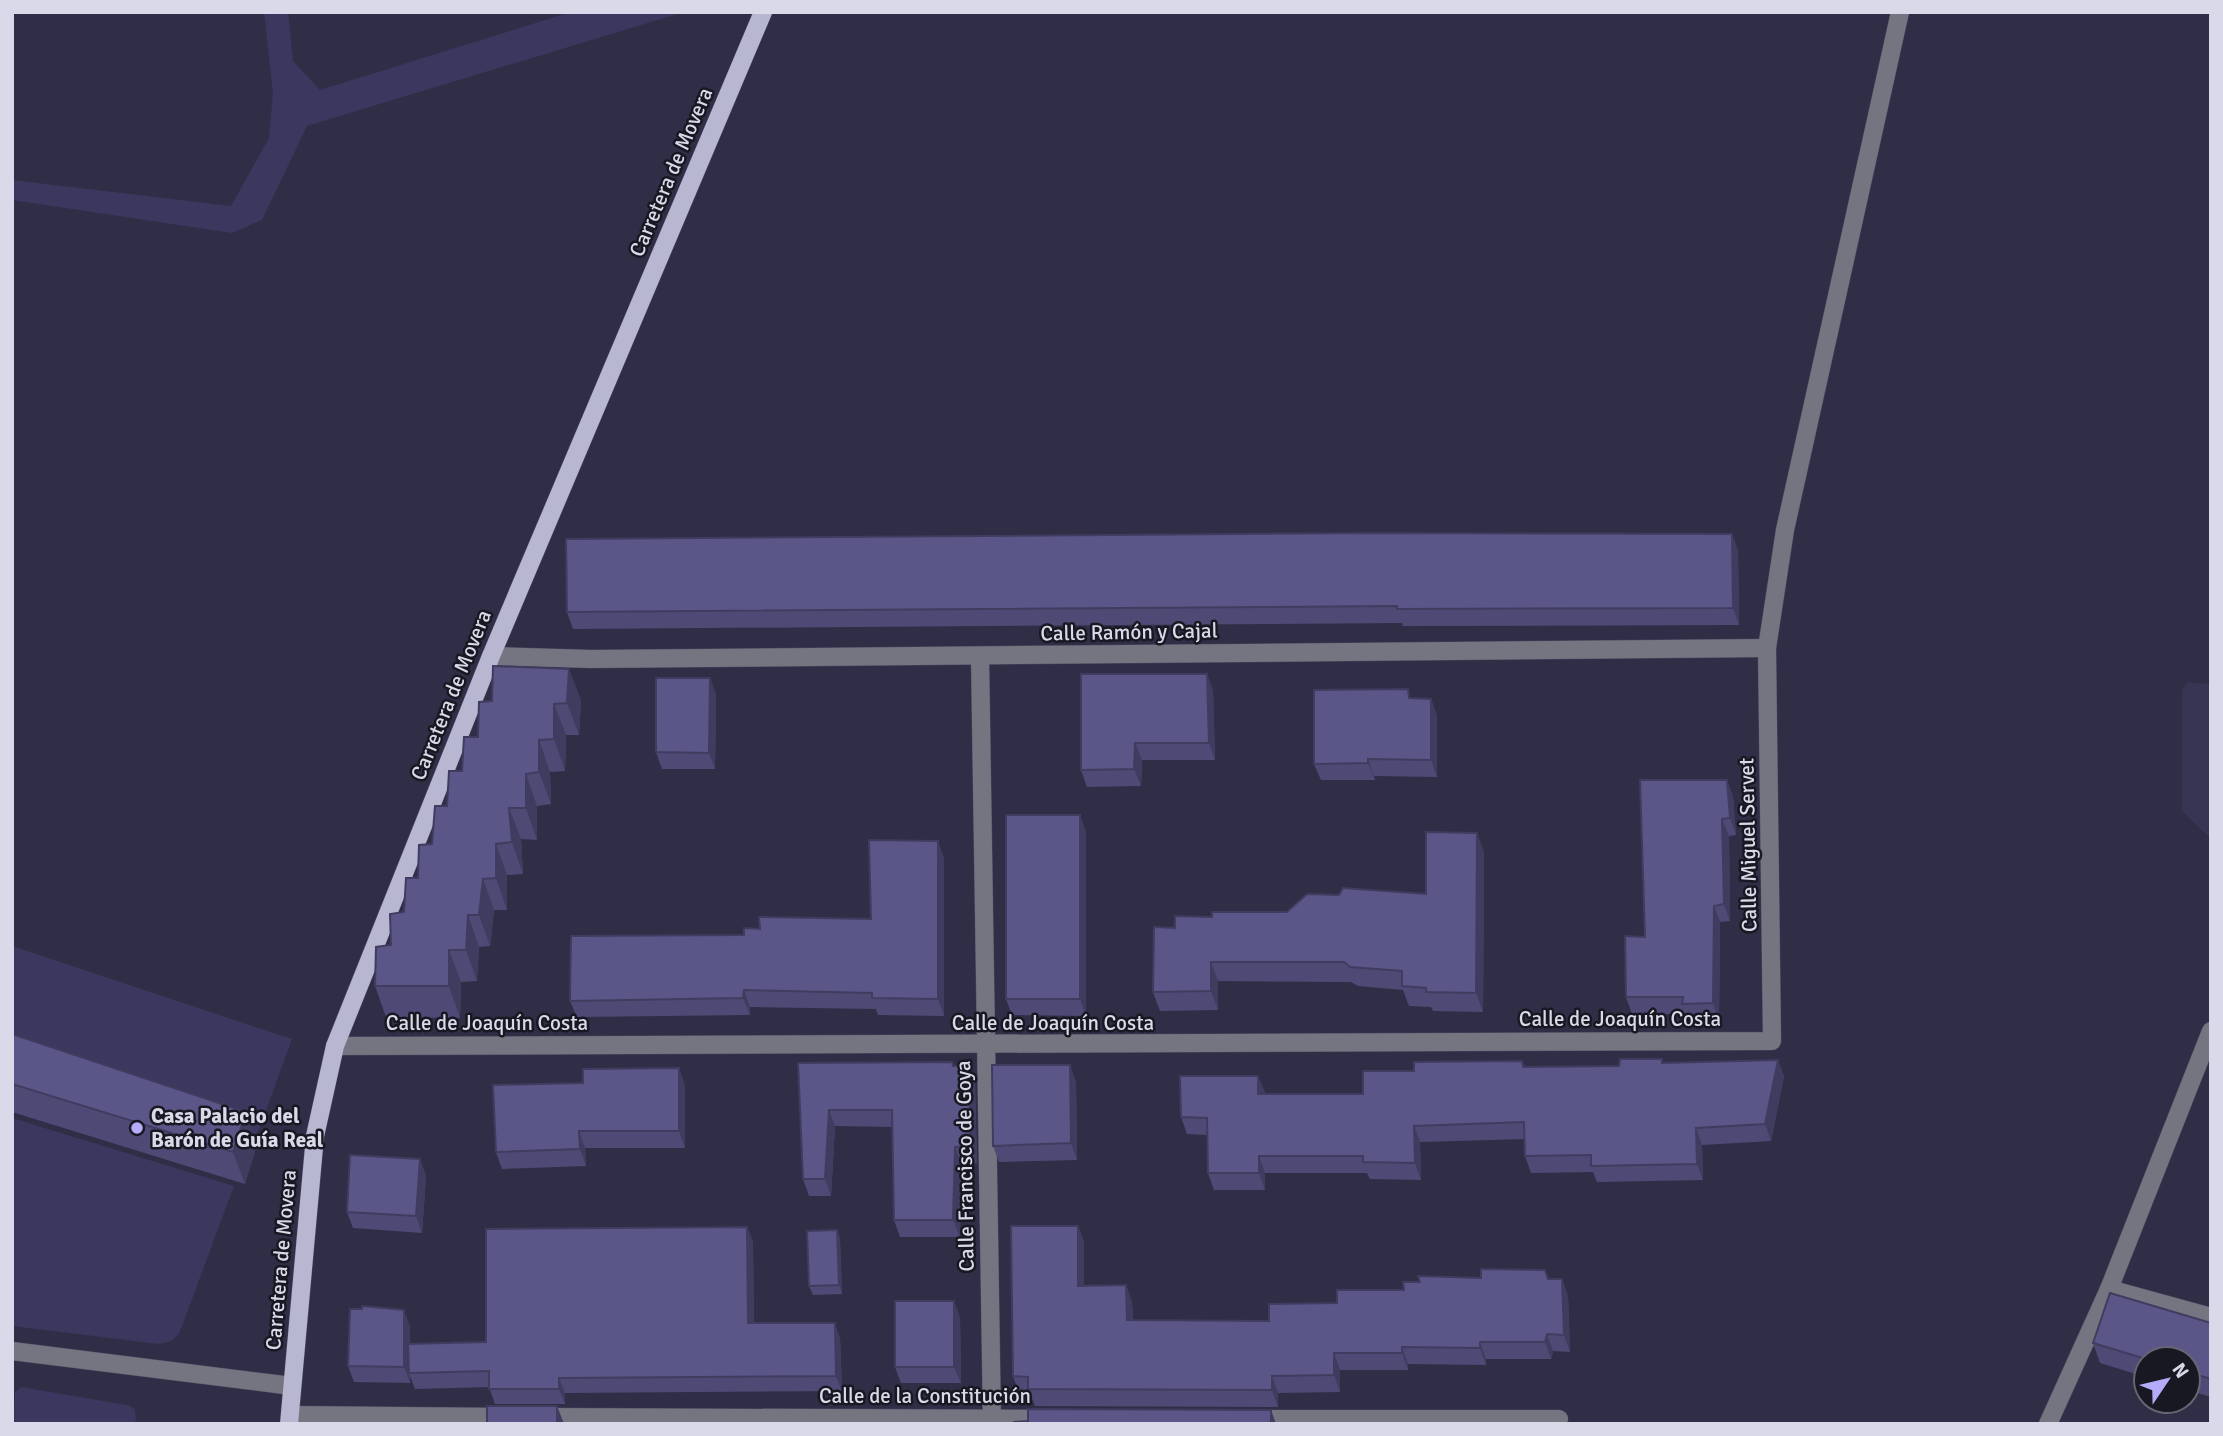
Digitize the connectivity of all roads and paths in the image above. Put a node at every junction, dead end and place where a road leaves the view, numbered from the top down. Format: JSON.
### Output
{"nodes":[{"id":1,"x":763,"y":12,"type":"edge"},
{"id":2,"x":1900,"y":12,"type":"edge"},
{"id":3,"x":1767,"y":648,"type":"junction"},
{"id":4,"x":491,"y":656,"type":"junction"},
{"id":5,"x":980,"y":656,"type":"junction"},
{"id":6,"x":2211,"y":1031,"type":"edge"},
{"id":7,"x":1773,"y":1041,"type":"joint"},
{"id":8,"x":335,"y":1046,"type":"junction"},
{"id":9,"x":985,"y":1046,"type":"junction"},
{"id":10,"x":2109,"y":1289,"type":"junction"},
{"id":11,"x":2211,"y":1317,"type":"edge"},
{"id":12,"x":12,"y":1351,"type":"edge"},
{"id":13,"x":292,"y":1386,"type":"junction"},
{"id":14,"x":1075,"y":1419,"type":"edge"},
{"id":15,"x":1227,"y":1419,"type":"edge"},
{"id":16,"x":1559,"y":1419,"type":"dead end"},
{"id":17,"x":290,"y":1420,"type":"edge"},
{"id":18,"x":992,"y":1421,"type":"edge"},
{"id":19,"x":2048,"y":1424,"type":"edge"}],
"edges":[{"from":1,"to":4,"type":"main road","name":"Carretera de Movera"},
{"from":2,"to":3,"type":"street","name":"Calle Miguel Servet"},
{"from":3,"to":5,"type":"street","name":"Calle Ramón y Cajal"},
{"from":3,"to":7,"type":"street","name":"Calle Miguel Servet"},
{"from":4,"to":5,"type":"street","name":"Calle Ramón y Cajal"},
{"from":4,"to":8,"type":"main road","name":"Carretera de Movera"},
{"from":5,"to":9,"type":"street","name":"Calle Francisco de Goya"},
{"from":6,"to":10,"type":"street"},
{"from":7,"to":9,"type":"street","name":"Calle de Joaquín Costa"},
{"from":8,"to":9,"type":"street","name":"Calle de Joaquín Costa"},
{"from":8,"to":13,"type":"main road","name":"Carretera de Movera"},
{"from":9,"to":18,"type":"street","name":"Calle Francisco de Goya"},
{"from":10,"to":11,"type":"street"},
{"from":10,"to":19,"type":"street"},
{"from":12,"to":13,"type":"street"},
{"from":13,"to":17,"type":"main road","name":"Carretera de Movera"},
{"from":14,"to":18,"type":"street","name":"Calle de la Constitución"},
{"from":15,"to":16,"type":"street"},
{"from":17,"to":18,"type":"street","name":"Calle de la Constitución"}]}
